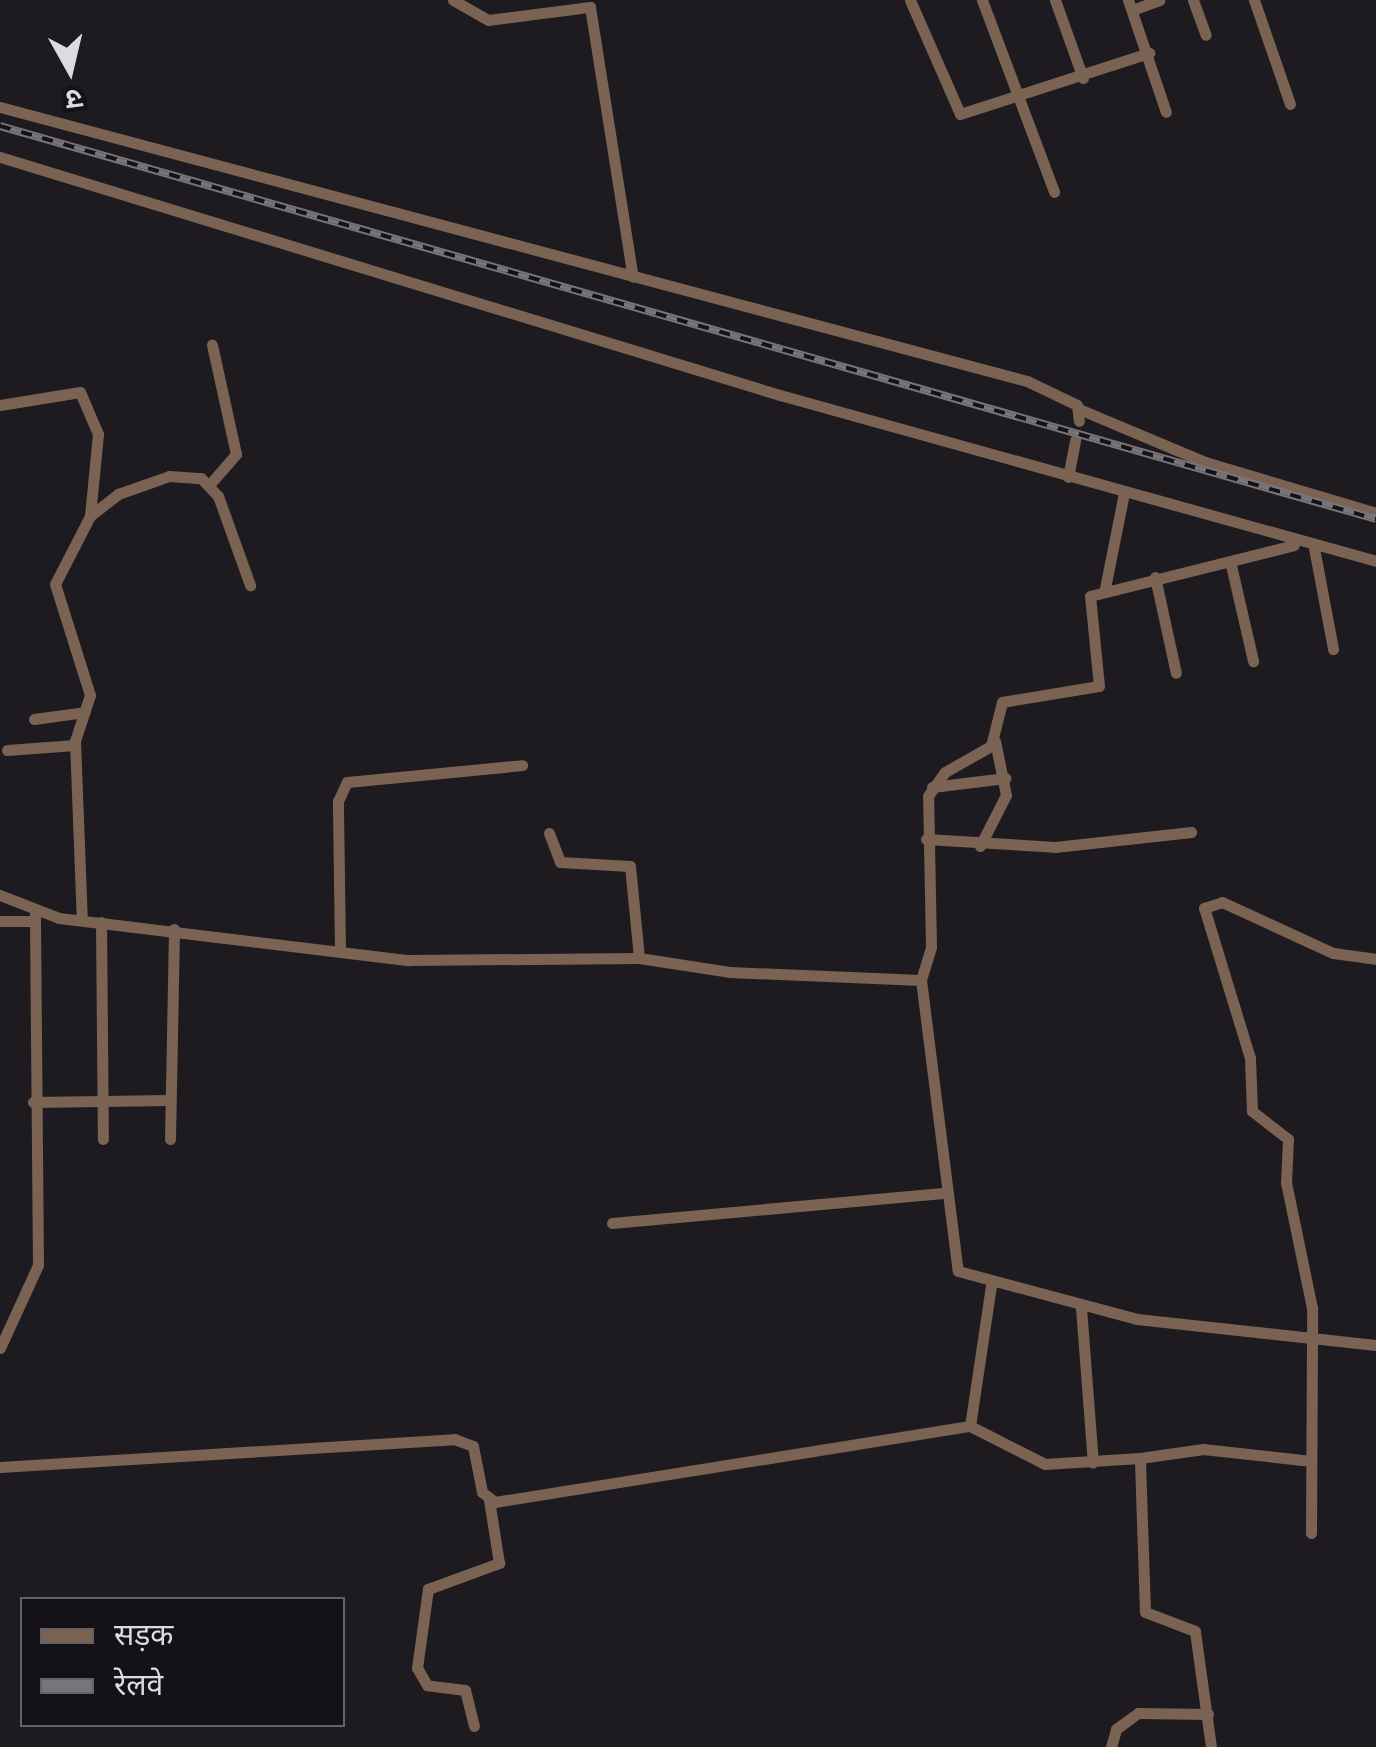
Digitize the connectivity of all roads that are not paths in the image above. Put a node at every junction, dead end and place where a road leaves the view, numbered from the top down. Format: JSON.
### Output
{"nodes":[{"id":1,"x":453,"y":0,"type":"edge"},
{"id":2,"x":910,"y":0,"type":"edge"},
{"id":3,"x":982,"y":0,"type":"edge"},
{"id":4,"x":1055,"y":0,"type":"edge"},
{"id":5,"x":1160,"y":0,"type":"edge"},
{"id":6,"x":1193,"y":0,"type":"edge"},
{"id":7,"x":1254,"y":0,"type":"edge"},
{"id":8,"x":1130,"y":5,"type":"edge"},
{"id":9,"x":1206,"y":35,"type":"dead end"},
{"id":10,"x":1148,"y":53,"type":"junction"},
{"id":11,"x":1083,"y":78,"type":"junction"},
{"id":12,"x":1018,"y":100,"type":"junction"},
{"id":13,"x":1290,"y":104,"type":"dead end"},
{"id":14,"x":0,"y":107,"type":"edge"},
{"id":15,"x":1166,"y":112,"type":"dead end"},
{"id":16,"x":0,"y":157,"type":"edge"},
{"id":17,"x":1054,"y":192,"type":"dead end"},
{"id":18,"x":633,"y":277,"type":"junction"},
{"id":19,"x":212,"y":345,"type":"dead end"},
{"id":20,"x":0,"y":406,"type":"edge"},
{"id":21,"x":1075,"y":440,"type":"dead end"},
{"id":22,"x":1068,"y":477,"type":"junction"},
{"id":23,"x":210,"y":484,"type":"junction"},
{"id":24,"x":1124,"y":492,"type":"junction"},
{"id":25,"x":1376,"y":513,"type":"edge"},
{"id":26,"x":90,"y":516,"type":"junction"},
{"id":27,"x":1298,"y":544,"type":"junction"},
{"id":28,"x":1314,"y":548,"type":"junction"},
{"id":29,"x":1230,"y":561,"type":"junction"},
{"id":30,"x":1376,"y":561,"type":"edge"},
{"id":31,"x":1155,"y":577,"type":"junction"},
{"id":32,"x":250,"y":585,"type":"dead end"},
{"id":33,"x":1105,"y":588,"type":"junction"},
{"id":34,"x":1333,"y":649,"type":"dead end"},
{"id":35,"x":1253,"y":661,"type":"dead end"},
{"id":36,"x":1176,"y":673,"type":"dead end"},
{"id":37,"x":85,"y":712,"type":"junction"},
{"id":38,"x":34,"y":719,"type":"dead end"},
{"id":39,"x":994,"y":741,"type":"junction"},
{"id":40,"x":76,"y":744,"type":"junction"},
{"id":41,"x":6,"y":750,"type":"dead end"},
{"id":42,"x":522,"y":765,"type":"dead end"},
{"id":43,"x":1004,"y":778,"type":"junction"},
{"id":44,"x":932,"y":787,"type":"junction"},
{"id":45,"x":549,"y":832,"type":"dead end"},
{"id":46,"x":1191,"y":832,"type":"dead end"},
{"id":47,"x":926,"y":840,"type":"junction"},
{"id":48,"x":980,"y":846,"type":"junction"},
{"id":49,"x":0,"y":895,"type":"edge"},
{"id":50,"x":35,"y":917,"type":"junction"},
{"id":51,"x":82,"y":920,"type":"junction"},
{"id":52,"x":0,"y":922,"type":"edge"},
{"id":53,"x":102,"y":922,"type":"junction"},
{"id":54,"x":174,"y":929,"type":"junction"},
{"id":55,"x":340,"y":951,"type":"junction"},
{"id":56,"x":639,"y":958,"type":"junction"},
{"id":57,"x":1376,"y":959,"type":"edge"},
{"id":58,"x":921,"y":980,"type":"junction"},
{"id":59,"x":170,"y":1100,"type":"junction"},
{"id":60,"x":103,"y":1101,"type":"junction"},
{"id":61,"x":32,"y":1102,"type":"junction"},
{"id":62,"x":170,"y":1138,"type":"dead end"},
{"id":63,"x":103,"y":1139,"type":"dead end"},
{"id":64,"x":943,"y":1193,"type":"junction"},
{"id":65,"x":612,"y":1223,"type":"dead end"},
{"id":66,"x":991,"y":1285,"type":"junction"},
{"id":67,"x":1081,"y":1308,"type":"junction"},
{"id":68,"x":1312,"y":1335,"type":"junction"},
{"id":69,"x":1376,"y":1346,"type":"edge"},
{"id":70,"x":0,"y":1348,"type":"edge"},
{"id":71,"x":970,"y":1426,"type":"junction"},
{"id":72,"x":1140,"y":1458,"type":"junction"},
{"id":73,"x":1312,"y":1461,"type":"junction"},
{"id":74,"x":1093,"y":1462,"type":"junction"},
{"id":75,"x":0,"y":1466,"type":"edge"},
{"id":76,"x":489,"y":1500,"type":"junction"},
{"id":77,"x":1311,"y":1533,"type":"dead end"},
{"id":78,"x":1208,"y":1714,"type":"junction"},
{"id":79,"x":474,"y":1726,"type":"dead end"},
{"id":80,"x":1111,"y":1747,"type":"edge"},
{"id":81,"x":1211,"y":1747,"type":"edge"}],
"edges":[{"from":1,"to":18,"type":"street"},
{"from":2,"to":12,"type":"street"},
{"from":3,"to":12,"type":"street"},
{"from":4,"to":11,"type":"street"},
{"from":5,"to":8,"type":"street"},
{"from":6,"to":9,"type":"street"},
{"from":7,"to":13,"type":"street"},
{"from":8,"to":10,"type":"street"},
{"from":10,"to":11,"type":"street"},
{"from":10,"to":15,"type":"street"},
{"from":11,"to":12,"type":"street"},
{"from":12,"to":17,"type":"street"},
{"from":14,"to":18,"type":"street"},
{"from":16,"to":22,"type":"street"},
{"from":18,"to":25,"type":"street"},
{"from":19,"to":23,"type":"street"},
{"from":20,"to":26,"type":"street"},
{"from":21,"to":22,"type":"street"},
{"from":22,"to":24,"type":"street"},
{"from":23,"to":26,"type":"street"},
{"from":23,"to":32,"type":"street"},
{"from":24,"to":27,"type":"street"},
{"from":24,"to":33,"type":"street"},
{"from":26,"to":37,"type":"street"},
{"from":27,"to":28,"type":"street"},
{"from":27,"to":29,"type":"street"},
{"from":28,"to":30,"type":"street"},
{"from":28,"to":34,"type":"street"},
{"from":29,"to":31,"type":"street"},
{"from":29,"to":35,"type":"street"},
{"from":31,"to":33,"type":"street"},
{"from":31,"to":36,"type":"street"},
{"from":33,"to":39,"type":"street"},
{"from":37,"to":38,"type":"street"},
{"from":37,"to":40,"type":"street"},
{"from":39,"to":43,"type":"street"},
{"from":39,"to":44,"type":"street"},
{"from":40,"to":41,"type":"street"},
{"from":40,"to":51,"type":"street"},
{"from":42,"to":55,"type":"street"},
{"from":43,"to":44,"type":"street"},
{"from":43,"to":48,"type":"street"},
{"from":44,"to":47,"type":"street"},
{"from":45,"to":56,"type":"street"},
{"from":46,"to":48,"type":"street"},
{"from":47,"to":48,"type":"street"},
{"from":47,"to":58,"type":"street"},
{"from":49,"to":50,"type":"street"},
{"from":50,"to":51,"type":"street"},
{"from":50,"to":52,"type":"street"},
{"from":50,"to":61,"type":"street"},
{"from":51,"to":53,"type":"street"},
{"from":53,"to":54,"type":"street"},
{"from":53,"to":60,"type":"street"},
{"from":54,"to":55,"type":"street"},
{"from":54,"to":59,"type":"street"},
{"from":55,"to":56,"type":"street"},
{"from":56,"to":58,"type":"street"},
{"from":57,"to":68,"type":"street"},
{"from":58,"to":64,"type":"street"},
{"from":59,"to":60,"type":"street"},
{"from":59,"to":62,"type":"street"},
{"from":60,"to":61,"type":"street"},
{"from":60,"to":63,"type":"street"},
{"from":61,"to":70,"type":"street"},
{"from":64,"to":65,"type":"street"},
{"from":64,"to":66,"type":"street"},
{"from":66,"to":67,"type":"street"},
{"from":66,"to":71,"type":"street"},
{"from":67,"to":68,"type":"street"},
{"from":67,"to":74,"type":"street"},
{"from":68,"to":69,"type":"street"},
{"from":68,"to":73,"type":"street"},
{"from":71,"to":74,"type":"street"},
{"from":71,"to":76,"type":"street"},
{"from":72,"to":73,"type":"street"},
{"from":72,"to":74,"type":"street"},
{"from":72,"to":78,"type":"street"},
{"from":73,"to":77,"type":"street"},
{"from":75,"to":76,"type":"street"},
{"from":76,"to":79,"type":"street"},
{"from":78,"to":80,"type":"street"},
{"from":78,"to":81,"type":"street"}]}
